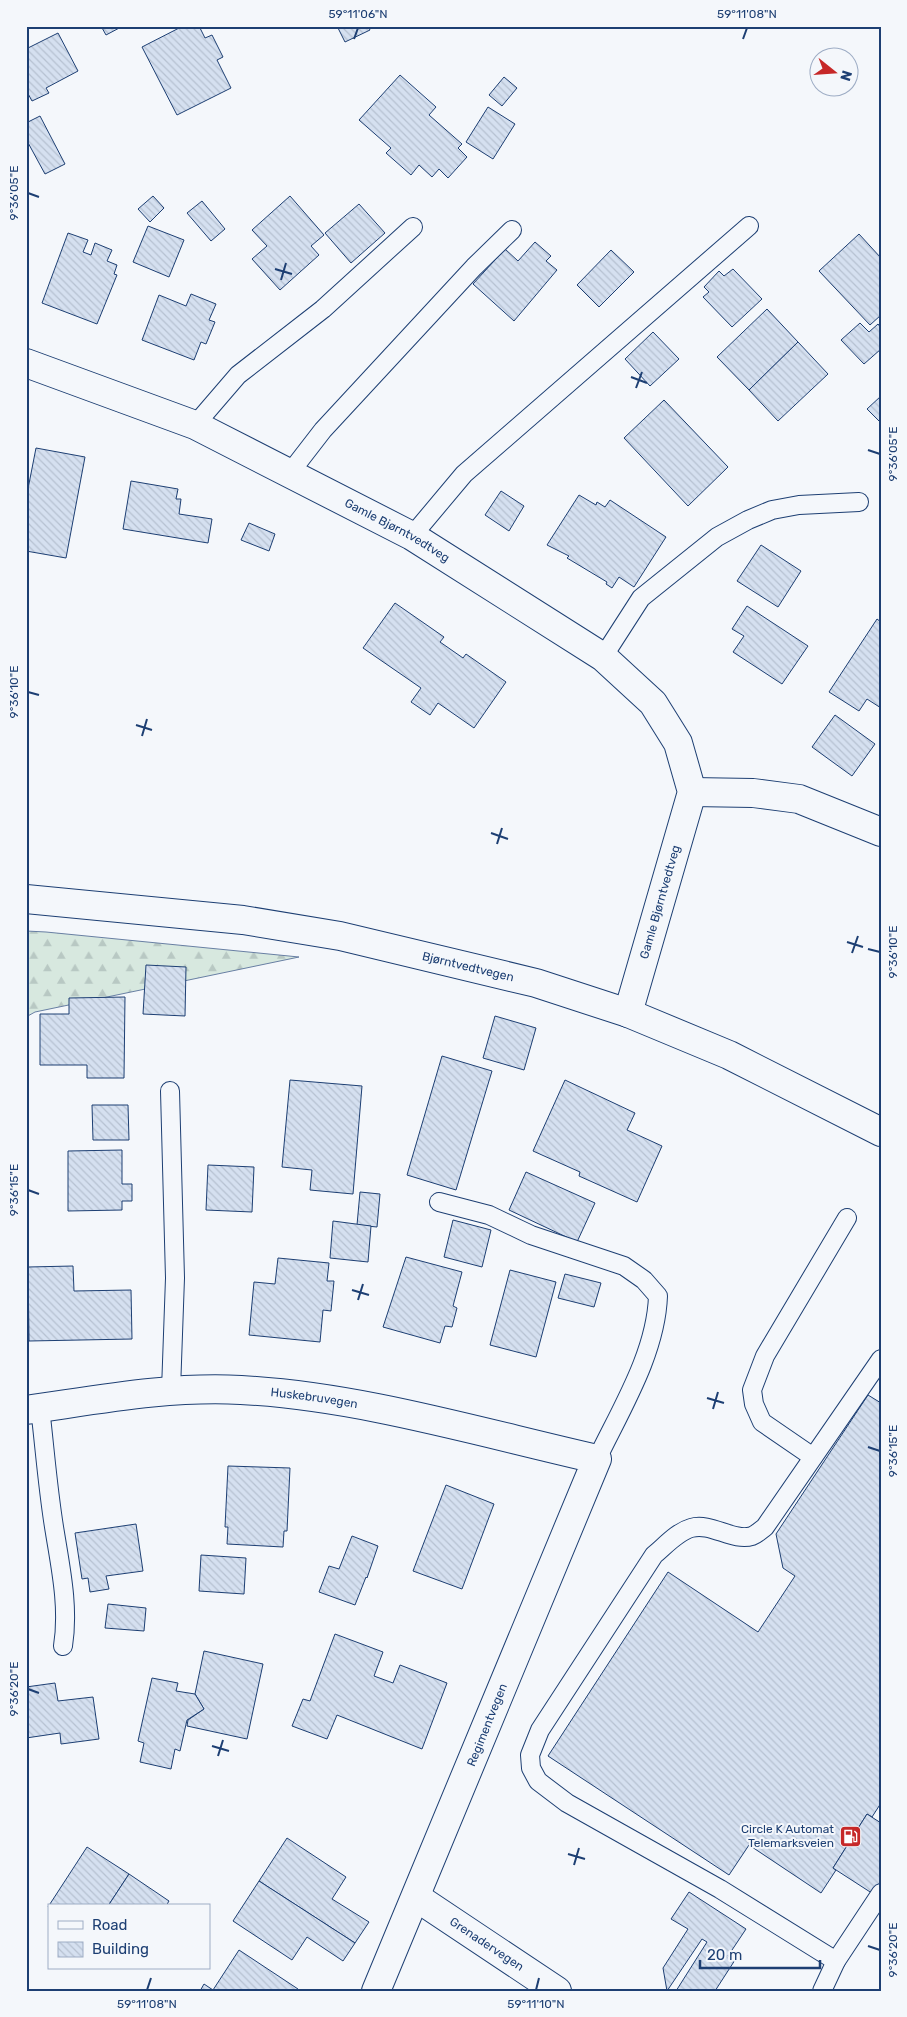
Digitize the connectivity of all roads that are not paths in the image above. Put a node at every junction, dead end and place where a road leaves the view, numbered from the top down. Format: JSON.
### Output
{"nodes":[{"id":1,"x":749,"y":226,"type":"dead end"},
{"id":2,"x":413,"y":227,"type":"dead end"},
{"id":3,"x":512,"y":230,"type":"dead end"},
{"id":4,"x":26,"y":363,"type":"edge"},
{"id":5,"x":195,"y":425,"type":"junction"},
{"id":6,"x":289,"y":474,"type":"junction"},
{"id":7,"x":859,"y":502,"type":"dead end"},
{"id":8,"x":412,"y":536,"type":"junction"},
{"id":9,"x":603,"y":657,"type":"junction"},
{"id":10,"x":692,"y":792,"type":"junction"},
{"id":11,"x":881,"y":832,"type":"edge"},
{"id":12,"x":26,"y":899,"type":"edge"},
{"id":13,"x":628,"y":1013,"type":"junction"},
{"id":14,"x":170,"y":1091,"type":"dead end"},
{"id":15,"x":881,"y":1132,"type":"edge"},
{"id":16,"x":439,"y":1202,"type":"dead end"},
{"id":17,"x":847,"y":1218,"type":"dead end"},
{"id":18,"x":881,"y":1359,"type":"edge"},
{"id":19,"x":171,"y":1390,"type":"junction"},
{"id":20,"x":33,"y":1409,"type":"edge"},
{"id":21,"x":813,"y":1457,"type":"junction"},
{"id":22,"x":597,"y":1459,"type":"junction"},
{"id":23,"x":63,"y":1646,"type":"dead end"},
{"id":24,"x":881,"y":1893,"type":"edge"},
{"id":25,"x":416,"y":1897,"type":"junction"},
{"id":26,"x":836,"y":1962,"type":"junction"},
{"id":27,"x":376,"y":1991,"type":"edge"},
{"id":28,"x":557,"y":1991,"type":"edge"},
{"id":29,"x":822,"y":1991,"type":"edge"}],
"edges":[{"from":1,"to":8,"type":"lane"},
{"from":2,"to":5,"type":"lane"},
{"from":3,"to":6,"type":"lane"},
{"from":4,"to":5,"type":"street","name":"Gamle Bjørntvedtveg"},
{"from":5,"to":6,"type":"street","name":"Gamle Bjørntvedtveg"},
{"from":6,"to":8,"type":"street","name":"Gamle Bjørntvedtveg"},
{"from":7,"to":9,"type":"lane"},
{"from":8,"to":9,"type":"street","name":"Gamle Bjørntvedtveg"},
{"from":9,"to":10,"type":"street","name":"Gamle Bjørntvedtveg"},
{"from":10,"to":11,"type":"street"},
{"from":10,"to":13,"type":"street","name":"Gamle Bjørntvedtveg"},
{"from":12,"to":13,"type":"street","name":"Bjørntvedtvegen"},
{"from":13,"to":15,"type":"street","name":"Bjørntvedtvegen"},
{"from":14,"to":19,"type":"lane"},
{"from":16,"to":22,"type":"lane"},
{"from":17,"to":21,"type":"lane"},
{"from":18,"to":21,"type":"lane"},
{"from":19,"to":20,"type":"street","name":"Huskebruvegen"},
{"from":19,"to":22,"type":"street","name":"Huskebruvegen"},
{"from":20,"to":23,"type":"lane"},
{"from":21,"to":26,"type":"lane"},
{"from":22,"to":25,"type":"street","name":"Regimentvegen"},
{"from":24,"to":26,"type":"lane"},
{"from":25,"to":27,"type":"street","name":"Regimentvegen"},
{"from":25,"to":28,"type":"street","name":"Grenadervegen"},
{"from":26,"to":29,"type":"lane"}]}
